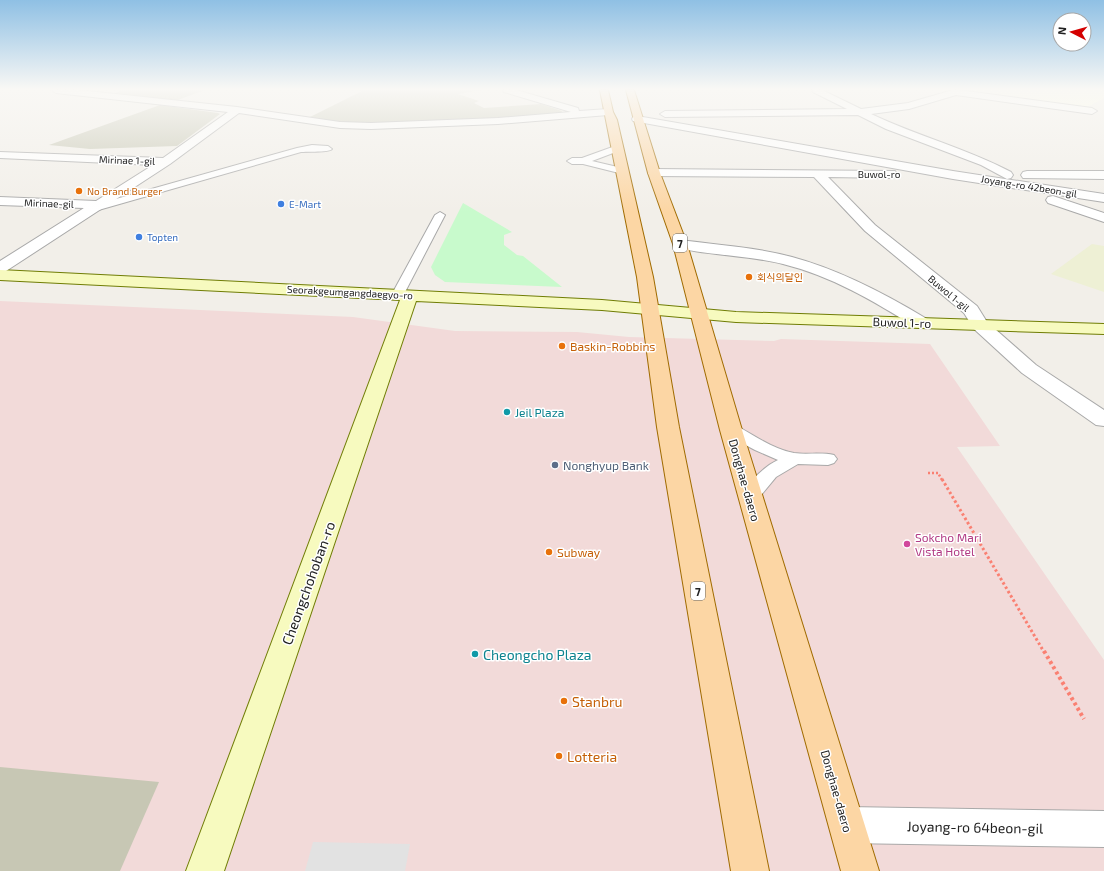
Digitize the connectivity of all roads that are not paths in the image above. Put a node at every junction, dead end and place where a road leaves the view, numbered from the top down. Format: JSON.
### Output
{"nodes":[{"id":1,"x":209,"y":131,"type":"edge"},
{"id":2,"x":614,"y":131,"type":"edge"},
{"id":3,"x":637,"y":131,"type":"edge"},
{"id":4,"x":716,"y":131,"type":"edge"},
{"id":5,"x":900,"y":131,"type":"edge"},
{"id":6,"x":618,"y":148,"type":"junction"},
{"id":7,"x":328,"y":149,"type":"dead end"},
{"id":8,"x":819,"y":151,"type":"junction"},
{"id":9,"x":0,"y":155,"type":"edge"},
{"id":10,"x":572,"y":161,"type":"dead end"},
{"id":11,"x":583,"y":161,"type":"junction"},
{"id":12,"x":166,"y":162,"type":"junction"},
{"id":13,"x":623,"y":171,"type":"junction"},
{"id":14,"x":654,"y":173,"type":"junction"},
{"id":15,"x":820,"y":174,"type":"junction"},
{"id":16,"x":953,"y":175,"type":"junction"},
{"id":17,"x":1007,"y":175,"type":"junction"},
{"id":18,"x":1104,"y":175,"type":"edge"},
{"id":19,"x":1017,"y":184,"type":"junction"},
{"id":20,"x":148,"y":198,"type":"dead end"},
{"id":21,"x":1104,"y":198,"type":"edge"},
{"id":22,"x":0,"y":201,"type":"edge"},
{"id":23,"x":92,"y":208,"type":"junction"},
{"id":24,"x":440,"y":215,"type":"dead end"},
{"id":25,"x":1104,"y":218,"type":"edge"},
{"id":26,"x":75,"y":219,"type":"junction"},
{"id":27,"x":680,"y":244,"type":"junction"},
{"id":28,"x":0,"y":268,"type":"edge"},
{"id":29,"x":0,"y":275,"type":"edge"},
{"id":30,"x":404,"y":295,"type":"junction"},
{"id":31,"x":649,"y":310,"type":"junction"},
{"id":32,"x":700,"y":314,"type":"junction"},
{"id":33,"x":921,"y":323,"type":"junction"},
{"id":34,"x":980,"y":325,"type":"junction"},
{"id":35,"x":1104,"y":329,"type":"edge"},
{"id":36,"x":1104,"y":420,"type":"edge"},
{"id":37,"x":731,"y":430,"type":"junction"},
{"id":38,"x":795,"y":459,"type":"junction"},
{"id":39,"x":828,"y":459,"type":"dead end"},
{"id":40,"x":750,"y":496,"type":"junction"},
{"id":41,"x":847,"y":825,"type":"junction"},
{"id":42,"x":1104,"y":829,"type":"edge"},
{"id":43,"x":205,"y":871,"type":"edge"},
{"id":44,"x":750,"y":871,"type":"edge"},
{"id":45,"x":860,"y":871,"type":"edge"}],
"edges":[{"from":1,"to":12,"type":"street","name":"Mirinae 1-gil"},
{"from":2,"to":6,"type":"main road","number":"7"},
{"from":3,"to":14,"type":"main road","name":"Donghae-daero","number":"7"},
{"from":4,"to":8,"type":"street"},
{"from":5,"to":17,"type":"street"},
{"from":6,"to":11,"type":"lane"},
{"from":6,"to":13,"type":"main road","number":"7"},
{"from":7,"to":23,"type":"lane"},
{"from":8,"to":15,"type":"street"},
{"from":8,"to":16,"type":"street"},
{"from":9,"to":12,"type":"street","name":"Mirinae 1-gil"},
{"from":10,"to":11,"type":"lane"},
{"from":11,"to":13,"type":"lane"},
{"from":12,"to":23,"type":"street"},
{"from":13,"to":31,"type":"main road","number":"7"},
{"from":14,"to":15,"type":"street","name":"Buwol-ro"},
{"from":14,"to":27,"type":"main road","name":"Donghae-daero","number":"7"},
{"from":15,"to":16,"type":"street","name":"Buwol-ro"},
{"from":15,"to":34,"type":"street","name":"Buwol 1-gil"},
{"from":16,"to":17,"type":"street","name":"Buwol-ro"},
{"from":16,"to":19,"type":"street","name":"Joyang-ro 42beon-gil"},
{"from":17,"to":18,"type":"street","name":"Buwol-ro"},
{"from":19,"to":21,"type":"street","name":"Joyang-ro 42beon-gil"},
{"from":19,"to":25,"type":"street"},
{"from":20,"to":26,"type":"lane"},
{"from":22,"to":23,"type":"street","name":"Mirinae-gil"},
{"from":23,"to":26,"type":"street"},
{"from":24,"to":30,"type":"lane"},
{"from":26,"to":28,"type":"street"},
{"from":27,"to":32,"type":"main road","name":"Donghae-daero","number":"7"},
{"from":27,"to":33,"type":"street"},
{"from":29,"to":30,"type":"street","name":"Seorakgeumgangdaegyo-ro"},
{"from":30,"to":31,"type":"street","name":"Seorakgeumgangdaegyo-ro"},
{"from":30,"to":43,"type":"street","name":"Cheongchohoban-ro"},
{"from":31,"to":32,"type":"street","name":"Seorakgeumgangdaegyo-ro"},
{"from":31,"to":44,"type":"main road","number":"7"},
{"from":32,"to":33,"type":"street","name":"Buwol 1-ro"},
{"from":32,"to":37,"type":"main road","name":"Donghae-daero","number":"7"},
{"from":33,"to":34,"type":"street","name":"Buwol 1-ro"},
{"from":34,"to":35,"type":"street","name":"Buwol 1-ro"},
{"from":34,"to":36,"type":"street","name":"Buwol 1-gil"},
{"from":37,"to":38,"type":"lane"},
{"from":37,"to":40,"type":"main road","name":"Donghae-daero","number":"7"},
{"from":38,"to":39,"type":"lane"},
{"from":38,"to":40,"type":"lane"},
{"from":40,"to":41,"type":"main road","name":"Donghae-daero","number":"7"},
{"from":41,"to":42,"type":"street","name":"Joyang-ro 64beon-gil"},
{"from":41,"to":45,"type":"main road","name":"Donghae-daero","number":"7"}]}
